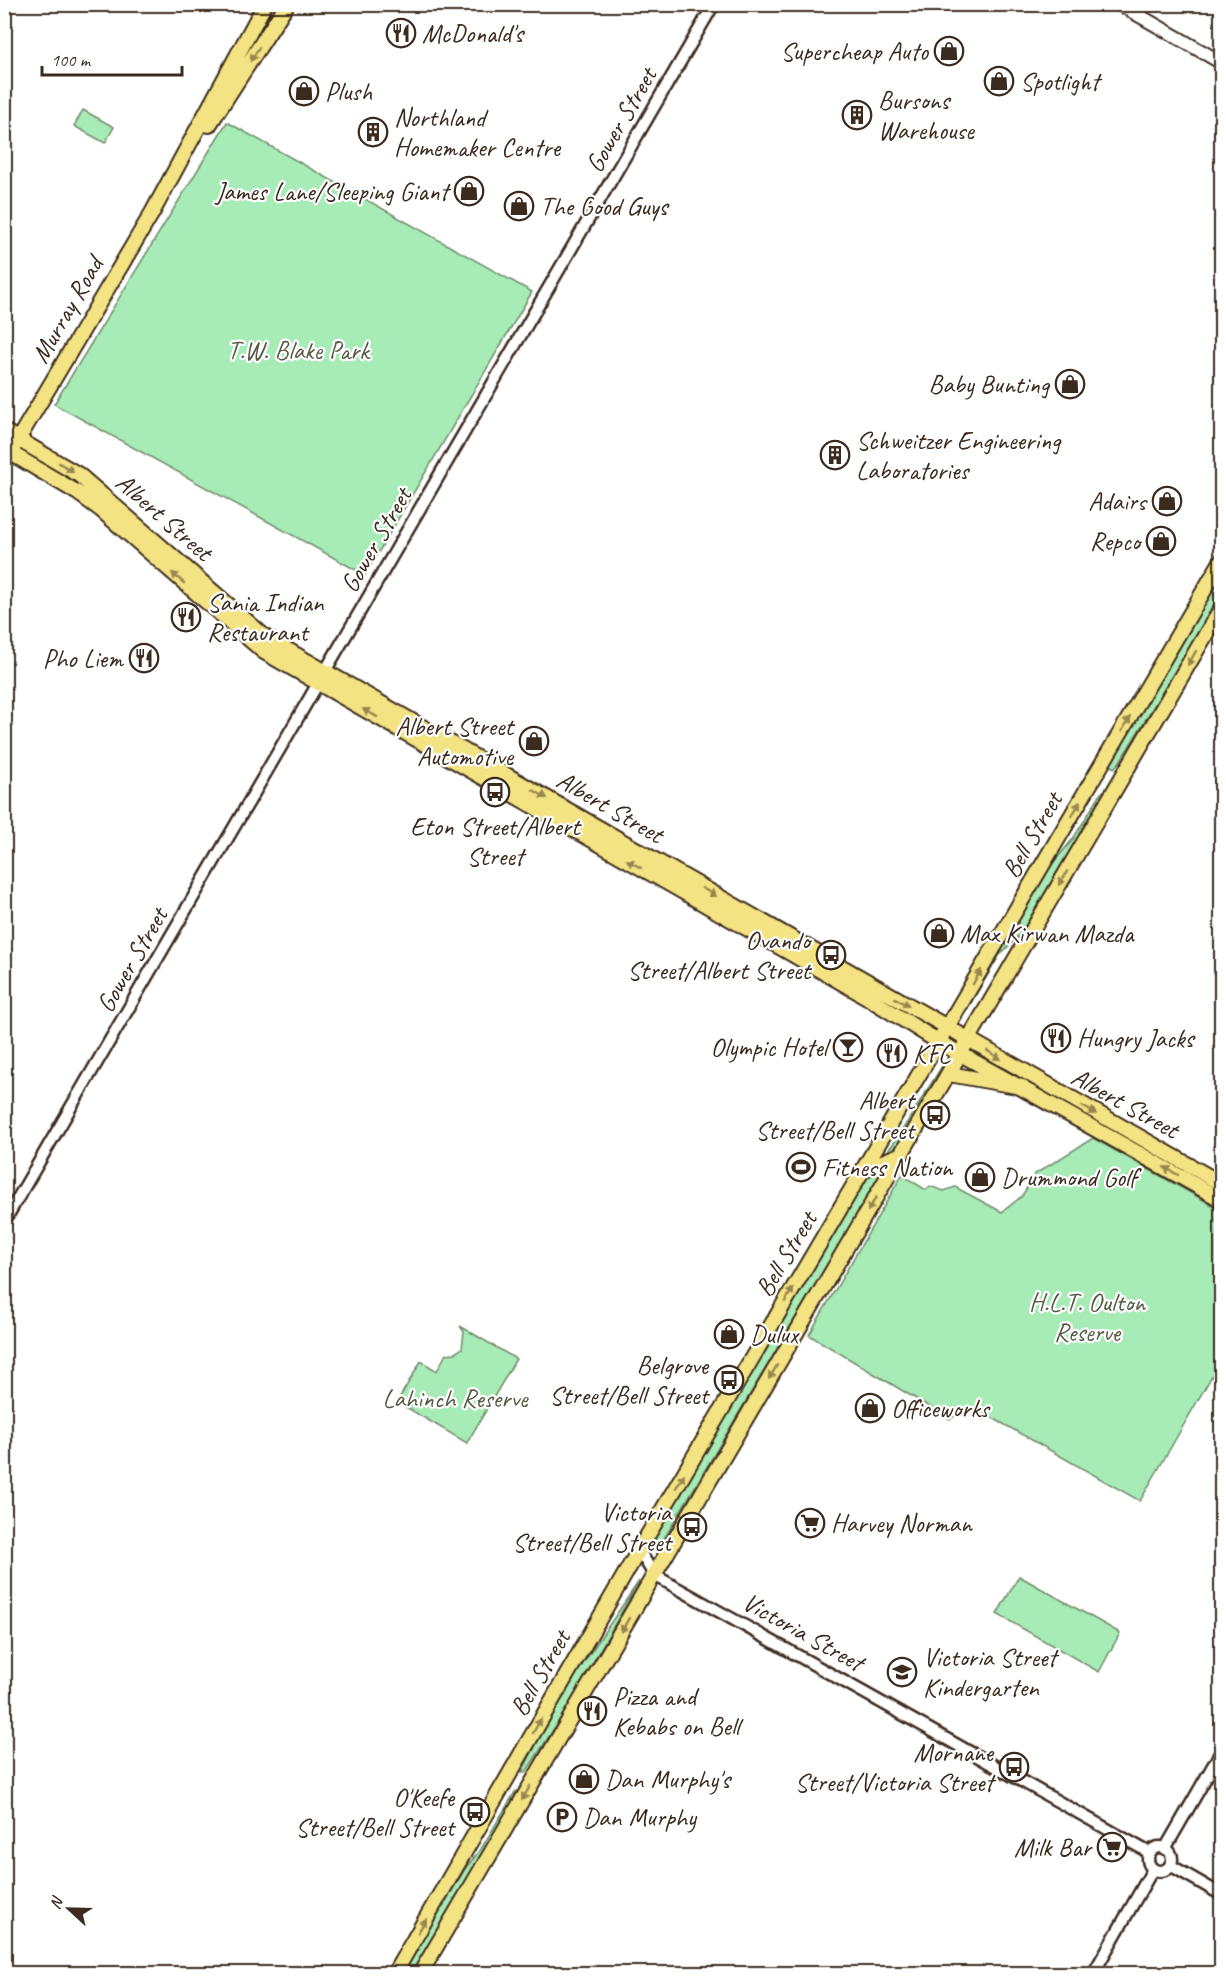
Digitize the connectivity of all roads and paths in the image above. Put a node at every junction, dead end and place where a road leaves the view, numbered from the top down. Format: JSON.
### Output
{"nodes":[{"id":1,"x":265,"y":4,"type":"edge"},
{"id":2,"x":287,"y":4,"type":"edge"},
{"id":3,"x":714,"y":4,"type":"edge"},
{"id":4,"x":1119,"y":4,"type":"edge"},
{"id":5,"x":1221,"y":63,"type":"edge"},
{"id":6,"x":152,"y":213,"type":"junction"},
{"id":7,"x":4,"y":431,"type":"edge"},
{"id":8,"x":18,"y":439,"type":"junction"},
{"id":9,"x":6,"y":455,"type":"edge"},
{"id":10,"x":105,"y":505,"type":"junction"},
{"id":11,"x":1221,"y":560,"type":"edge"},
{"id":12,"x":1221,"y":607,"type":"edge"},
{"id":13,"x":324,"y":678,"type":"junction"},
{"id":14,"x":1096,"y":774,"type":"junction"},
{"id":15,"x":1118,"y":786,"type":"junction"},
{"id":16,"x":854,"y":982,"type":"junction"},
{"id":17,"x":947,"y":1027,"type":"junction"},
{"id":18,"x":969,"y":1040,"type":"junction"},
{"id":19,"x":939,"y":1042,"type":"junction"},
{"id":20,"x":961,"y":1054,"type":"junction"},
{"id":21,"x":949,"y":1074,"type":"junction"},
{"id":22,"x":1022,"y":1087,"type":"junction"},
{"id":23,"x":1056,"y":1099,"type":"junction"},
{"id":24,"x":1145,"y":1149,"type":"junction"},
{"id":25,"x":902,"y":1154,"type":"junction"},
{"id":26,"x":863,"y":1170,"type":"junction"},
{"id":27,"x":1221,"y":1184,"type":"edge"},
{"id":28,"x":1221,"y":1200,"type":"edge"},
{"id":29,"x":4,"y":1222,"type":"edge"},
{"id":30,"x":639,"y":1550,"type":"junction"},
{"id":31,"x":654,"y":1575,"type":"junction"},
{"id":32,"x":1221,"y":1750,"type":"edge"},
{"id":33,"x":1165,"y":1849,"type":"junction"},
{"id":34,"x":1150,"y":1853,"type":"junction"},
{"id":35,"x":1170,"y":1865,"type":"junction"},
{"id":36,"x":1154,"y":1869,"type":"junction"},
{"id":37,"x":1221,"y":1895,"type":"edge"},
{"id":38,"x":394,"y":1974,"type":"edge"},
{"id":39,"x":420,"y":1974,"type":"edge"},
{"id":40,"x":1093,"y":1974,"type":"edge"}],
"edges":[{"from":1,"to":6,"type":"main road","name":"Murray Road"},
{"from":2,"to":6,"type":"main road","name":"Murray Road","one_way":true},
{"from":3,"to":13,"type":"street","name":"Gower Street"},
{"from":4,"to":5,"type":"main road"},
{"from":6,"to":8,"type":"main road","name":"Murray Road"},
{"from":7,"to":8,"type":"main road","name":"Albert Street"},
{"from":8,"to":9,"type":"main road","name":"Murray Road"},
{"from":8,"to":10,"type":"main road","name":"Albert Street","one_way":true},
{"from":9,"to":10,"type":"main road","name":"Albert Street"},
{"from":10,"to":13,"type":"main road","name":"Albert Street"},
{"from":14,"to":11,"type":"main road","name":"Bell Street","one_way":true},
{"from":12,"to":15,"type":"main road","name":"Bell Street","one_way":true},
{"from":13,"to":16,"type":"main road","name":"Albert Street"},
{"from":13,"to":29,"type":"street","name":"Gower Street"},
{"from":14,"to":15,"type":"main road"},
{"from":17,"to":14,"type":"main road","name":"Bell Street","one_way":true},
{"from":15,"to":18,"type":"main road","name":"Bell Street","one_way":true},
{"from":16,"to":17,"type":"main road","name":"Albert Street","one_way":true},
{"from":16,"to":19,"type":"main road","name":"Albert Street"},
{"from":17,"to":18,"type":"main road","name":"Albert Street"},
{"from":17,"to":19,"type":"main road","name":"Bell Street"},
{"from":18,"to":20,"type":"main road","name":"Bell Street"},
{"from":18,"to":23,"type":"main road","name":"Albert Street","one_way":true},
{"from":19,"to":20,"type":"main road","name":"Albert Street"},
{"from":19,"to":26,"type":"main road","name":"Bell Street"},
{"from":20,"to":21,"type":"main road","name":"Bell Street"},
{"from":20,"to":22,"type":"main road","name":"Albert Street"},
{"from":21,"to":22,"type":"main road"},
{"from":21,"to":25,"type":"main road","name":"Bell Street"},
{"from":22,"to":23,"type":"main road","name":"Albert Street"},
{"from":23,"to":24,"type":"main road","name":"Albert Street"},
{"from":24,"to":27,"type":"main road","name":"Albert Street"},
{"from":28,"to":24,"type":"main road","name":"Albert Street","one_way":true},
{"from":25,"to":26,"type":"main road"},
{"from":25,"to":31,"type":"main road","name":"Bell Street","one_way":true},
{"from":30,"to":26,"type":"main road","name":"Bell Street","one_way":true},
{"from":30,"to":31,"type":"street"},
{"from":38,"to":30,"type":"main road","name":"Bell Street","one_way":true},
{"from":31,"to":34,"type":"street","name":"Victoria Street"},
{"from":31,"to":39,"type":"main road","name":"Bell Street","one_way":true},
{"from":32,"to":33,"type":"street"},
{"from":33,"to":34,"type":"street"},
{"from":33,"to":35,"type":"street"},
{"from":34,"to":36,"type":"street"},
{"from":35,"to":36,"type":"street"},
{"from":35,"to":37,"type":"street"},
{"from":36,"to":40,"type":"street"}]}
